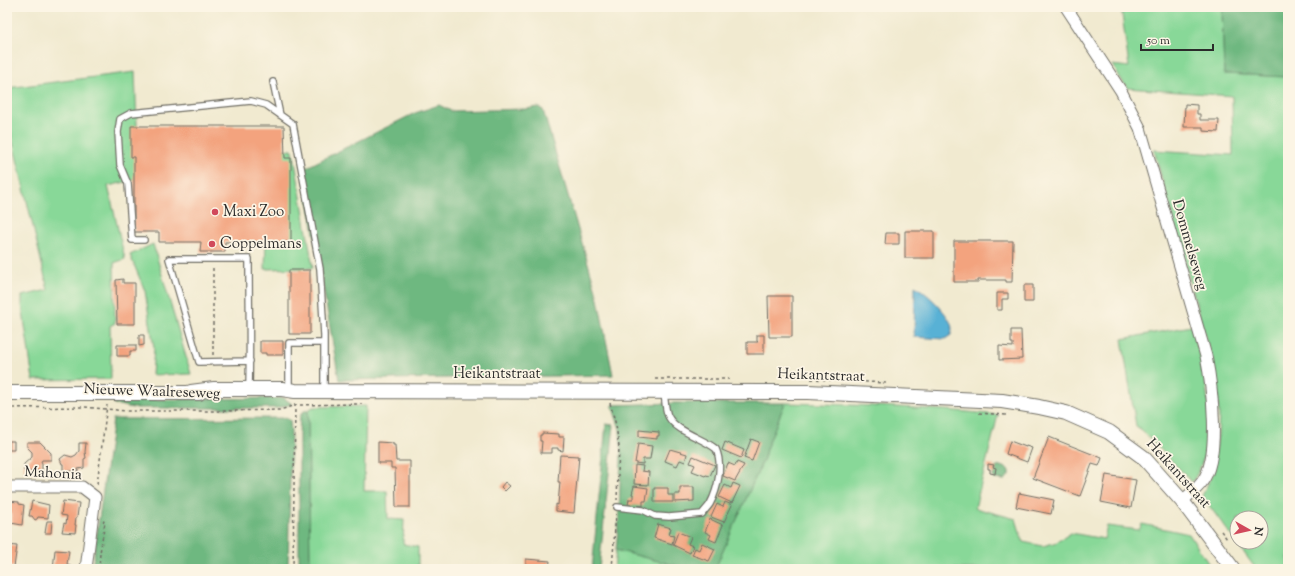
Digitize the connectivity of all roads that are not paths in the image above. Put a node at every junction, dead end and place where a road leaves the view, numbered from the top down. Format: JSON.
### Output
{"nodes":[{"id":1,"x":1066,"y":7,"type":"edge"},
{"id":2,"x":273,"y":82,"type":"dead end"},
{"id":3,"x":280,"y":115,"type":"junction"},
{"id":4,"x":144,"y":240,"type":"dead end"},
{"id":5,"x":324,"y":343,"type":"junction"},
{"id":6,"x":250,"y":361,"type":"junction"},
{"id":7,"x":341,"y":391,"type":"joint"},
{"id":8,"x":664,"y":391,"type":"junction"},
{"id":9,"x":249,"y":392,"type":"junction"},
{"id":10,"x":324,"y":392,"type":"junction"},
{"id":11,"x":7,"y":393,"type":"edge"},
{"id":12,"x":293,"y":396,"type":"junction"},
{"id":13,"x":7,"y":487,"type":"edge"},
{"id":14,"x":1182,"y":501,"type":"junction"},
{"id":15,"x":616,"y":507,"type":"road end"},
{"id":16,"x":86,"y":569,"type":"edge"},
{"id":17,"x":1233,"y":569,"type":"edge"}],
"edges":[{"from":1,"to":14,"type":"street","name":"Dommelseweg"},
{"from":2,"to":3,"type":"lane"},
{"from":3,"to":4,"type":"lane"},
{"from":3,"to":5,"type":"lane"},
{"from":5,"to":10,"type":"lane"},
{"from":5,"to":12,"type":"lane"},
{"from":6,"to":6,"type":"lane"},
{"from":6,"to":9,"type":"lane"},
{"from":7,"to":8,"type":"street","name":"Heikantstraat"},
{"from":7,"to":10,"type":"street","name":"Nieuwe Waalreseweg"},
{"from":8,"to":14,"type":"street","name":"Heikantstraat"},
{"from":8,"to":15,"type":"lane"},
{"from":9,"to":11,"type":"street","name":"Nieuwe Waalreseweg"},
{"from":9,"to":12,"type":"street","name":"Nieuwe Waalreseweg"},
{"from":10,"to":12,"type":"street","name":"Nieuwe Waalreseweg"},
{"from":13,"to":16,"type":"street","name":"Mahonia"},
{"from":14,"to":17,"type":"street","name":"Heikantstraat"}]}
